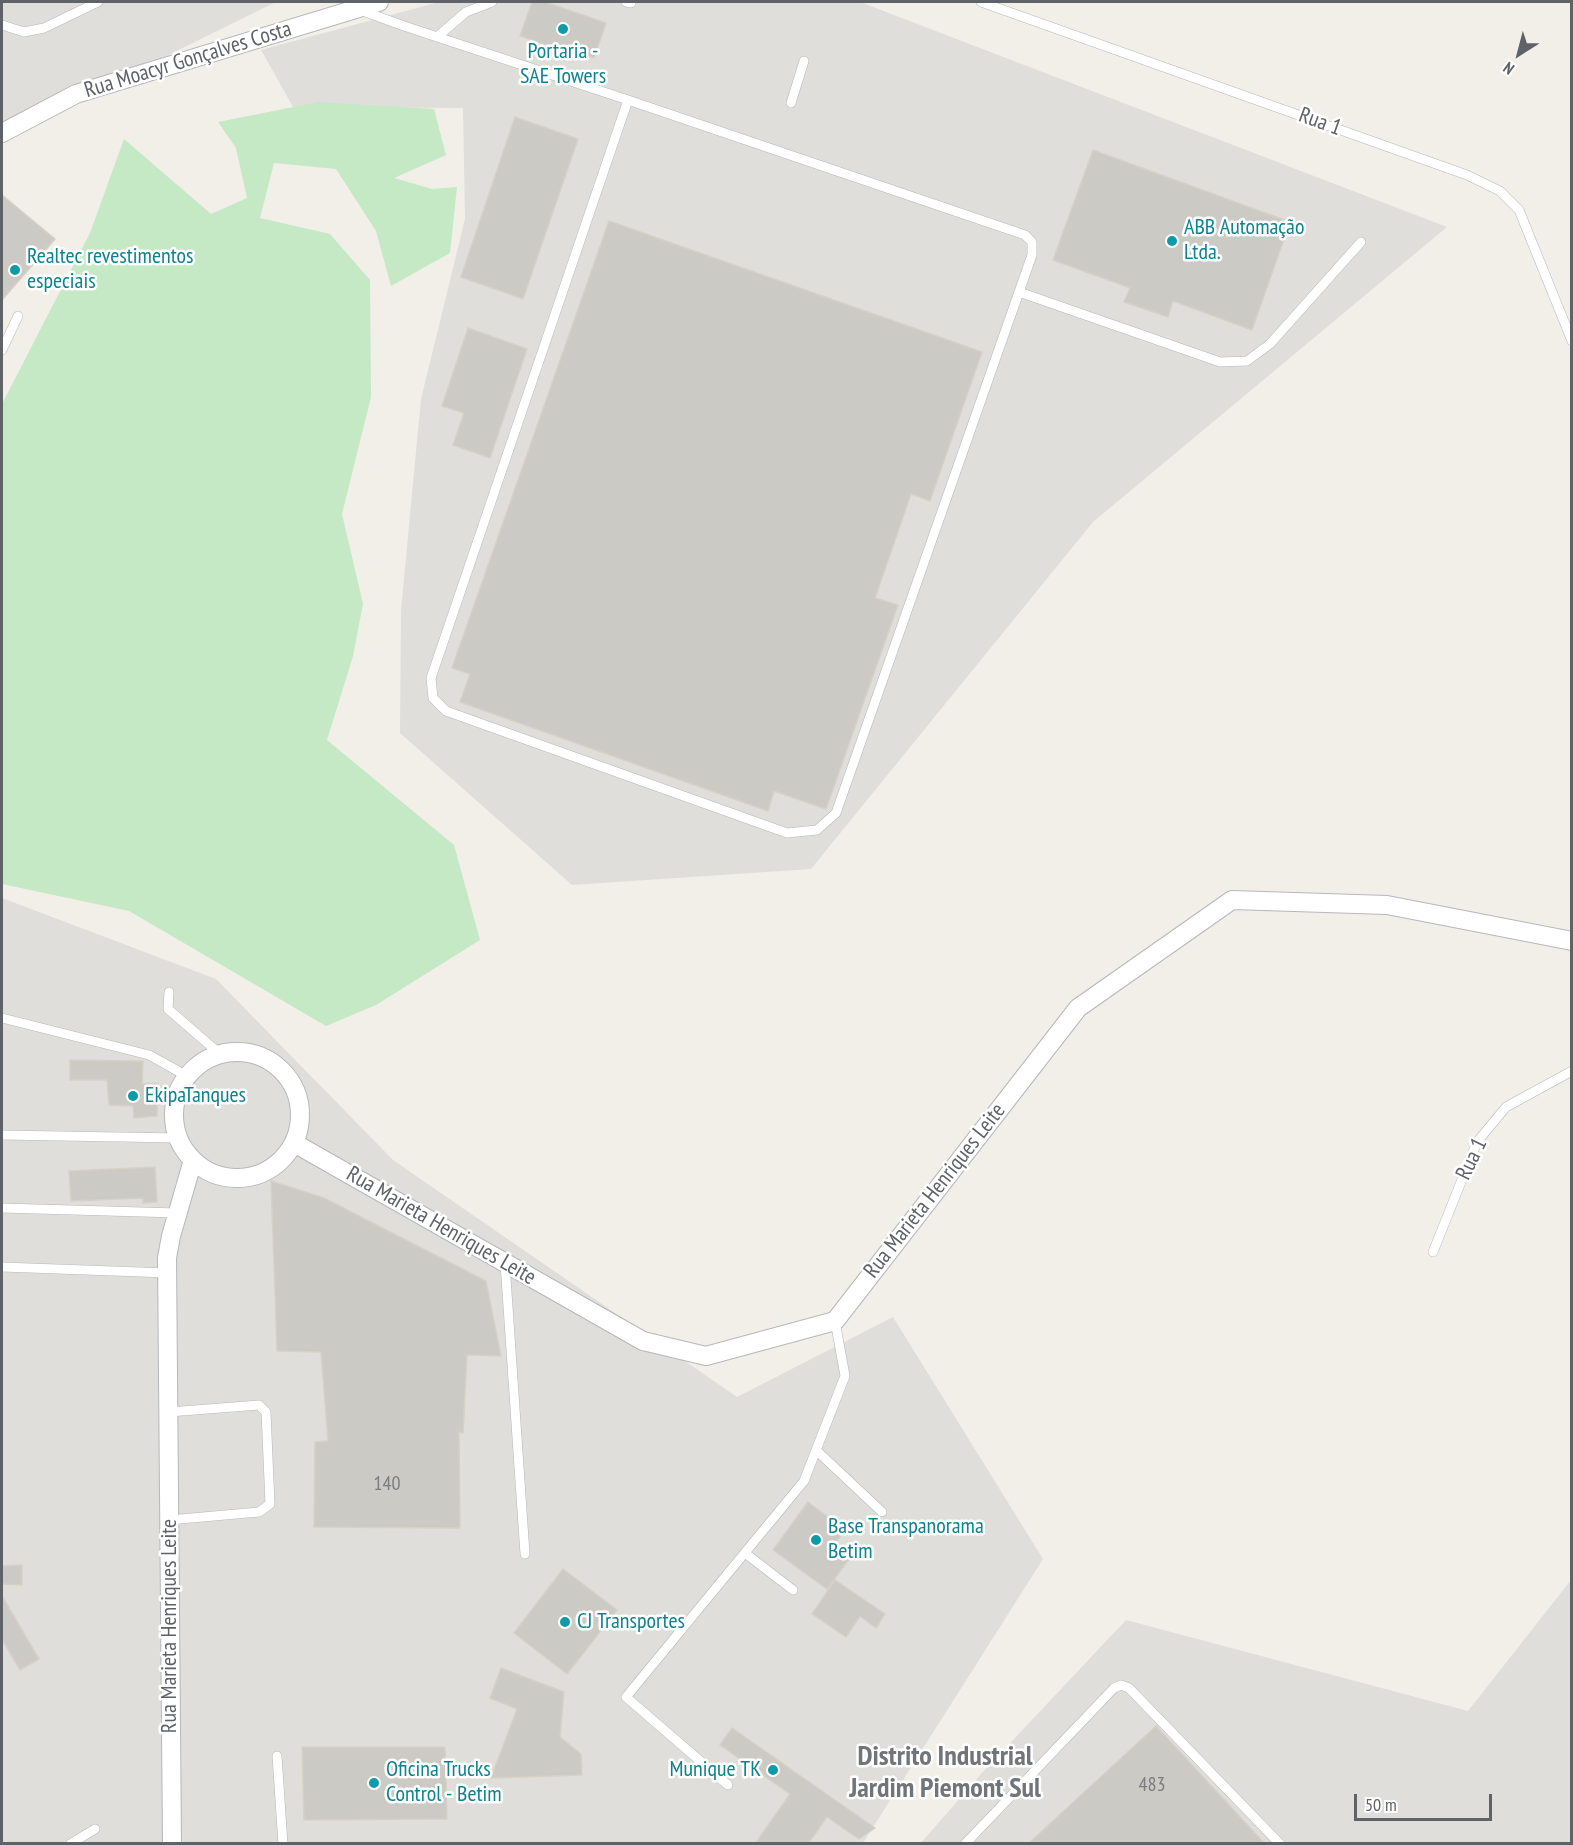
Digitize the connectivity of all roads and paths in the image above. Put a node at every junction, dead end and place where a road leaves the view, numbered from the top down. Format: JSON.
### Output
{"nodes":[{"id":1,"x":98,"y":2,"type":"edge"},
{"id":2,"x":379,"y":2,"type":"edge"},
{"id":3,"x":492,"y":2,"type":"edge"},
{"id":4,"x":981,"y":2,"type":"edge"},
{"id":5,"x":357,"y":8,"type":"junction"},
{"id":6,"x":2,"y":25,"type":"edge"},
{"id":7,"x":437,"y":37,"type":"junction"},
{"id":8,"x":804,"y":61,"type":"dead end"},
{"id":9,"x":628,"y":100,"type":"junction"},
{"id":10,"x":791,"y":103,"type":"dead end"},
{"id":11,"x":2,"y":133,"type":"edge"},
{"id":12,"x":1361,"y":242,"type":"dead end"},
{"id":13,"x":1019,"y":292,"type":"junction"},
{"id":14,"x":18,"y":316,"type":"dead end"},
{"id":15,"x":1572,"y":340,"type":"edge"},
{"id":16,"x":2,"y":350,"type":"edge"},
{"id":17,"x":1572,"y":941,"type":"edge"},
{"id":18,"x":168,"y":992,"type":"dead end"},
{"id":19,"x":2,"y":1018,"type":"edge"},
{"id":20,"x":220,"y":1054,"type":"junction"},
{"id":21,"x":1572,"y":1071,"type":"edge"},
{"id":22,"x":188,"y":1076,"type":"junction"},
{"id":23,"x":2,"y":1135,"type":"edge"},
{"id":24,"x":179,"y":1138,"type":"junction"},
{"id":25,"x":294,"y":1143,"type":"junction"},
{"id":26,"x":194,"y":1160,"type":"junction"},
{"id":27,"x":2,"y":1208,"type":"edge"},
{"id":28,"x":177,"y":1213,"type":"junction"},
{"id":29,"x":1433,"y":1252,"type":"dead end"},
{"id":30,"x":505,"y":1263,"type":"junction"},
{"id":31,"x":2,"y":1267,"type":"edge"},
{"id":32,"x":168,"y":1273,"type":"junction"},
{"id":33,"x":835,"y":1321,"type":"junction"},
{"id":34,"x":169,"y":1412,"type":"junction"},
{"id":35,"x":816,"y":1450,"type":"junction"},
{"id":36,"x":882,"y":1512,"type":"dead end"},
{"id":37,"x":169,"y":1520,"type":"junction"},
{"id":38,"x":745,"y":1553,"type":"junction"},
{"id":39,"x":525,"y":1554,"type":"dead end"},
{"id":40,"x":793,"y":1590,"type":"dead end"},
{"id":41,"x":277,"y":1756,"type":"dead end"},
{"id":42,"x":728,"y":1785,"type":"dead end"},
{"id":43,"x":94,"y":1829,"type":"dead end"},
{"id":44,"x":70,"y":1844,"type":"edge"},
{"id":45,"x":172,"y":1844,"type":"edge"},
{"id":46,"x":283,"y":1844,"type":"edge"},
{"id":47,"x":965,"y":1844,"type":"edge"},
{"id":48,"x":1280,"y":1844,"type":"edge"}],
"edges":[{"from":1,"to":6,"type":"lane"},
{"from":2,"to":5,"type":"street","name":"Rua Moacyr Gonçalves Costa"},
{"from":3,"to":7,"type":"lane"},
{"from":4,"to":15,"type":"lane","name":"Rua 1"},
{"from":5,"to":7,"type":"lane"},
{"from":5,"to":11,"type":"street","name":"Rua Moacyr Gonçalves Costa"},
{"from":7,"to":9,"type":"lane"},
{"from":8,"to":10,"type":"lane"},
{"from":9,"to":13,"type":"lane"},
{"from":9,"to":13,"type":"lane"},
{"from":12,"to":13,"type":"lane"},
{"from":14,"to":16,"type":"lane"},
{"from":17,"to":33,"type":"street","name":"Rua Marieta Henriques Leite"},
{"from":18,"to":20,"type":"lane"},
{"from":19,"to":22,"type":"lane"},
{"from":20,"to":22,"type":"street"},
{"from":20,"to":25,"type":"street"},
{"from":21,"to":29,"type":"lane","name":"Rua 1"},
{"from":22,"to":24,"type":"street"},
{"from":23,"to":24,"type":"lane"},
{"from":24,"to":26,"type":"street"},
{"from":25,"to":26,"type":"street"},
{"from":25,"to":30,"type":"street","name":"Rua Marieta Henriques Leite"},
{"from":26,"to":28,"type":"street","name":"Rua Marieta Henriques Leite"},
{"from":27,"to":28,"type":"lane"},
{"from":28,"to":32,"type":"street","name":"Rua Marieta Henriques Leite"},
{"from":30,"to":33,"type":"street","name":"Rua Marieta Henriques Leite"},
{"from":30,"to":39,"type":"lane"},
{"from":31,"to":32,"type":"lane"},
{"from":32,"to":34,"type":"street","name":"Rua Marieta Henriques Leite"},
{"from":33,"to":35,"type":"lane"},
{"from":34,"to":37,"type":"street","name":"Rua Marieta Henriques Leite"},
{"from":34,"to":37,"type":"lane"},
{"from":35,"to":36,"type":"lane"},
{"from":35,"to":38,"type":"lane"},
{"from":37,"to":45,"type":"street","name":"Rua Marieta Henriques Leite"},
{"from":38,"to":40,"type":"lane"},
{"from":38,"to":42,"type":"lane"},
{"from":41,"to":46,"type":"lane"},
{"from":43,"to":44,"type":"lane"},
{"from":47,"to":48,"type":"lane"}]}
